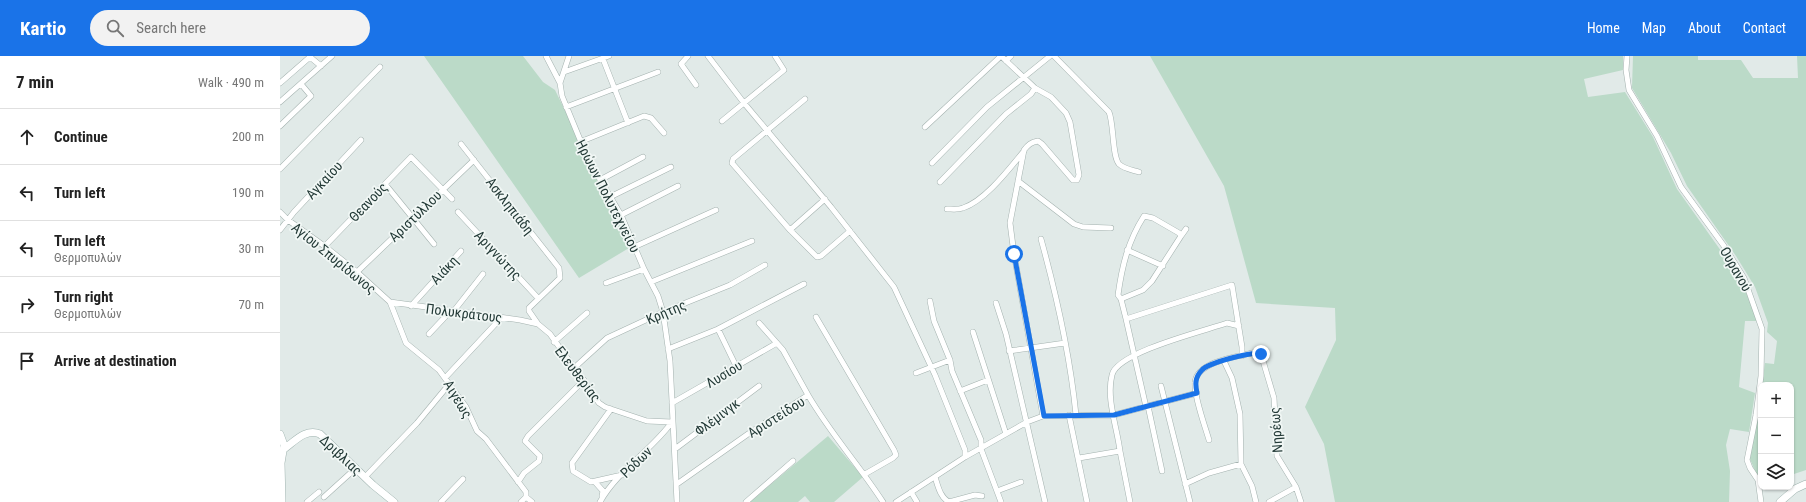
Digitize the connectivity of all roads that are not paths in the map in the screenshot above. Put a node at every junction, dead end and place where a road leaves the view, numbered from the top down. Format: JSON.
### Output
{"nodes":[{"id":1,"x":311,"y":56,"type":"edge"},
{"id":2,"x":332,"y":56,"type":"edge"},
{"id":3,"x":546,"y":56,"type":"edge"},
{"id":4,"x":569,"y":56,"type":"edge"},
{"id":5,"x":608,"y":56,"type":"edge"},
{"id":6,"x":688,"y":56,"type":"edge"},
{"id":7,"x":708,"y":56,"type":"edge"},
{"id":8,"x":775,"y":56,"type":"edge"},
{"id":9,"x":1001,"y":56,"type":"edge"},
{"id":10,"x":1011,"y":56,"type":"edge"},
{"id":11,"x":1050,"y":56,"type":"edge"},
{"id":12,"x":1054,"y":56,"type":"edge"},
{"id":13,"x":1627,"y":56,"type":"edge"},
{"id":14,"x":603,"y":59,"type":"junction"},
{"id":15,"x":1006,"y":61,"type":"junction"},
{"id":16,"x":321,"y":66,"type":"junction"},
{"id":17,"x":380,"y":67,"type":"dead end"},
{"id":18,"x":564,"y":72,"type":"junction"},
{"id":19,"x":658,"y":72,"type":"dead end"},
{"id":20,"x":1022,"y":77,"type":"junction"},
{"id":21,"x":280,"y":83,"type":"edge"},
{"id":22,"x":560,"y":83,"type":"junction"},
{"id":23,"x":301,"y":84,"type":"junction"},
{"id":24,"x":696,"y":85,"type":"dead end"},
{"id":25,"x":1035,"y":88,"type":"junction"},
{"id":26,"x":615,"y":89,"type":"junction"},
{"id":27,"x":805,"y":99,"type":"dead end"},
{"id":28,"x":280,"y":102,"type":"edge"},
{"id":29,"x":744,"y":103,"type":"junction"},
{"id":30,"x":566,"y":107,"type":"junction"},
{"id":31,"x":722,"y":120,"type":"dead end"},
{"id":32,"x":628,"y":122,"type":"junction"},
{"id":33,"x":280,"y":126,"type":"edge"},
{"id":34,"x":925,"y":127,"type":"dead end"},
{"id":35,"x":767,"y":131,"type":"junction"},
{"id":36,"x":664,"y":133,"type":"dead end"},
{"id":37,"x":361,"y":140,"type":"dead end"},
{"id":38,"x":580,"y":142,"type":"junction"},
{"id":39,"x":461,"y":144,"type":"dead end"},
{"id":40,"x":1024,"y":150,"type":"junction"},
{"id":41,"x":643,"y":157,"type":"dead end"},
{"id":42,"x":474,"y":160,"type":"junction"},
{"id":43,"x":932,"y":163,"type":"dead end"},
{"id":44,"x":672,"y":167,"type":"dead end"},
{"id":45,"x":280,"y":169,"type":"edge"},
{"id":46,"x":1139,"y":172,"type":"dead end"},
{"id":47,"x":600,"y":180,"type":"junction"},
{"id":48,"x":1018,"y":181,"type":"junction"},
{"id":49,"x":940,"y":182,"type":"dead end"},
{"id":50,"x":385,"y":184,"type":"junction"},
{"id":51,"x":678,"y":186,"type":"dead end"},
{"id":52,"x":443,"y":190,"type":"junction"},
{"id":53,"x":610,"y":197,"type":"junction"},
{"id":54,"x":452,"y":199,"type":"dead end"},
{"id":55,"x":825,"y":199,"type":"junction"},
{"id":56,"x":947,"y":209,"type":"dead end"},
{"id":57,"x":716,"y":210,"type":"dead end"},
{"id":58,"x":280,"y":212,"type":"edge"},
{"id":59,"x":458,"y":212,"type":"dead end"},
{"id":60,"x":621,"y":215,"type":"junction"},
{"id":61,"x":414,"y":218,"type":"junction"},
{"id":62,"x":288,"y":220,"type":"junction"},
{"id":63,"x":1111,"y":228,"type":"dead end"},
{"id":64,"x":1186,"y":228,"type":"dead end"},
{"id":65,"x":280,"y":230,"type":"edge"},
{"id":66,"x":790,"y":230,"type":"junction"},
{"id":67,"x":850,"y":231,"type":"junction"},
{"id":68,"x":1181,"y":236,"type":"junction"},
{"id":69,"x":1041,"y":239,"type":"dead end"},
{"id":70,"x":752,"y":241,"type":"dead end"},
{"id":71,"x":434,"y":244,"type":"dead end"},
{"id":72,"x":325,"y":246,"type":"junction"},
{"id":73,"x":634,"y":248,"type":"junction"},
{"id":74,"x":1127,"y":250,"type":"junction"},
{"id":75,"x":461,"y":252,"type":"dead end"},
{"id":76,"x":765,"y":265,"type":"dead end"},
{"id":77,"x":1162,"y":266,"type":"junction"},
{"id":78,"x":644,"y":269,"type":"junction"},
{"id":79,"x":357,"y":272,"type":"junction"},
{"id":80,"x":483,"y":274,"type":"dead end"},
{"id":81,"x":651,"y":282,"type":"junction"},
{"id":82,"x":606,"y":283,"type":"dead end"},
{"id":83,"x":804,"y":284,"type":"dead end"},
{"id":84,"x":538,"y":298,"type":"junction"},
{"id":85,"x":1121,"y":299,"type":"junction"},
{"id":86,"x":930,"y":301,"type":"dead end"},
{"id":87,"x":390,"y":302,"type":"junction"},
{"id":88,"x":996,"y":303,"type":"dead end"},
{"id":89,"x":411,"y":306,"type":"junction"},
{"id":90,"x":451,"y":312,"type":"junction"},
{"id":91,"x":663,"y":312,"type":"junction"},
{"id":92,"x":587,"y":313,"type":"dead end"},
{"id":93,"x":501,"y":318,"type":"junction"},
{"id":94,"x":816,"y":318,"type":"dead end"},
{"id":95,"x":1126,"y":319,"type":"junction"},
{"id":96,"x":759,"y":323,"type":"dead end"},
{"id":97,"x":538,"y":324,"type":"junction"},
{"id":98,"x":1239,"y":326,"type":"junction"},
{"id":99,"x":718,"y":329,"type":"junction"},
{"id":100,"x":973,"y":332,"type":"dead end"},
{"id":101,"x":429,"y":334,"type":"dead end"},
{"id":102,"x":554,"y":342,"type":"junction"},
{"id":103,"x":1065,"y":343,"type":"junction"},
{"id":104,"x":777,"y":344,"type":"junction"},
{"id":105,"x":1032,"y":347,"type":"junction"},
{"id":106,"x":668,"y":350,"type":"junction"},
{"id":107,"x":1009,"y":351,"type":"junction"},
{"id":108,"x":1134,"y":354,"type":"junction"},
{"id":109,"x":1242,"y":356,"type":"junction"},
{"id":110,"x":950,"y":360,"type":"junction"},
{"id":111,"x":1224,"y":361,"type":"junction"},
{"id":112,"x":736,"y":366,"type":"junction"},
{"id":113,"x":932,"y":367,"type":"junction"},
{"id":114,"x":574,"y":368,"type":"junction"},
{"id":115,"x":916,"y":373,"type":"dead end"},
{"id":116,"x":446,"y":380,"type":"junction"},
{"id":117,"x":584,"y":380,"type":"junction"},
{"id":118,"x":988,"y":380,"type":"junction"},
{"id":119,"x":759,"y":386,"type":"dead end"},
{"id":120,"x":1161,"y":386,"type":"dead end"},
{"id":121,"x":960,"y":391,"type":"junction"},
{"id":122,"x":1197,"y":393,"type":"junction"},
{"id":123,"x":808,"y":396,"type":"junction"},
{"id":124,"x":1165,"y":401,"type":"junction"},
{"id":125,"x":672,"y":403,"type":"junction"},
{"id":126,"x":1147,"y":406,"type":"junction"},
{"id":127,"x":611,"y":409,"type":"junction"},
{"id":128,"x":1069,"y":415,"type":"junction"},
{"id":129,"x":1076,"y":415,"type":"junction"},
{"id":130,"x":1114,"y":415,"type":"junction"},
{"id":131,"x":1044,"y":416,"type":"junction"},
{"id":132,"x":672,"y":422,"type":"junction"},
{"id":133,"x":1027,"y":422,"type":"junction"},
{"id":134,"x":280,"y":434,"type":"edge"},
{"id":135,"x":1006,"y":434,"type":"junction"},
{"id":136,"x":1209,"y":440,"type":"dead end"},
{"id":137,"x":675,"y":449,"type":"junction"},
{"id":138,"x":982,"y":449,"type":"junction"},
{"id":139,"x":282,"y":451,"type":"edge"},
{"id":140,"x":1120,"y":451,"type":"junction"},
{"id":141,"x":965,"y":457,"type":"junction"},
{"id":142,"x":1078,"y":458,"type":"junction"},
{"id":143,"x":793,"y":461,"type":"dead end"},
{"id":144,"x":1241,"y":464,"type":"junction"},
{"id":145,"x":356,"y":468,"type":"junction"},
{"id":146,"x":1162,"y":471,"type":"dead end"},
{"id":147,"x":865,"y":474,"type":"junction"},
{"id":148,"x":622,"y":475,"type":"junction"},
{"id":149,"x":365,"y":477,"type":"junction"},
{"id":150,"x":935,"y":478,"type":"junction"},
{"id":151,"x":463,"y":479,"type":"dead end"},
{"id":152,"x":518,"y":482,"type":"junction"},
{"id":153,"x":595,"y":482,"type":"junction"},
{"id":154,"x":1022,"y":482,"type":"dead end"},
{"id":155,"x":677,"y":484,"type":"junction"},
{"id":156,"x":1185,"y":484,"type":"junction"},
{"id":157,"x":1806,"y":484,"type":"edge"},
{"id":158,"x":1296,"y":487,"type":"junction"},
{"id":159,"x":997,"y":491,"type":"junction"},
{"id":160,"x":319,"y":492,"type":"dead end"},
{"id":161,"x":911,"y":492,"type":"junction"},
{"id":162,"x":982,"y":496,"type":"dead end"},
{"id":163,"x":324,"y":497,"type":"dead end"},
{"id":164,"x":526,"y":497,"type":"junction"},
{"id":165,"x":601,"y":500,"type":"edge"},
{"id":166,"x":282,"y":502,"type":"edge"},
{"id":167,"x":307,"y":502,"type":"edge"},
{"id":168,"x":394,"y":502,"type":"edge"},
{"id":169,"x":441,"y":502,"type":"edge"},
{"id":170,"x":521,"y":502,"type":"edge"},
{"id":171,"x":532,"y":502,"type":"edge"},
{"id":172,"x":678,"y":502,"type":"edge"},
{"id":173,"x":746,"y":502,"type":"edge"},
{"id":174,"x":883,"y":502,"type":"edge"},
{"id":175,"x":896,"y":502,"type":"edge"},
{"id":176,"x":917,"y":502,"type":"edge"},
{"id":177,"x":1001,"y":502,"type":"edge"},
{"id":178,"x":1045,"y":502,"type":"edge"},
{"id":179,"x":1087,"y":502,"type":"edge"},
{"id":180,"x":1130,"y":502,"type":"edge"},
{"id":181,"x":1190,"y":502,"type":"edge"},
{"id":182,"x":1256,"y":502,"type":"edge"},
{"id":183,"x":1269,"y":502,"type":"edge"},
{"id":184,"x":1301,"y":502,"type":"edge"},
{"id":185,"x":1761,"y":502,"type":"edge"},
{"id":186,"x":1780,"y":502,"type":"edge"}],
"edges":[{"from":1,"to":16,"type":"street"},
{"from":1,"to":21,"type":"street"},
{"from":2,"to":16,"type":"street"},
{"from":3,"to":22,"type":"street","name":"Ηρώων Πολυτεχνείου"},
{"from":4,"to":18,"type":"street"},
{"from":5,"to":14,"type":"street"},
{"from":6,"to":24,"type":"street"},
{"from":7,"to":29,"type":"street"},
{"from":8,"to":29,"type":"street"},
{"from":9,"to":15,"type":"street"},
{"from":9,"to":34,"type":"street"},
{"from":10,"to":15,"type":"street"},
{"from":11,"to":20,"type":"street"},
{"from":12,"to":46,"type":"street"},
{"from":13,"to":185,"type":"street","name":"Ουρανού"},
{"from":14,"to":18,"type":"street"},
{"from":14,"to":26,"type":"street"},
{"from":15,"to":20,"type":"street"},
{"from":16,"to":23,"type":"street"},
{"from":17,"to":45,"type":"street"},
{"from":18,"to":22,"type":"street"},
{"from":19,"to":26,"type":"street"},
{"from":20,"to":25,"type":"street"},
{"from":20,"to":43,"type":"street"},
{"from":22,"to":30,"type":"street","name":"Ηρώων Πολυτεχνείου"},
{"from":23,"to":28,"type":"street"},
{"from":23,"to":33,"type":"street"},
{"from":25,"to":40,"type":"street"},
{"from":25,"to":49,"type":"street"},
{"from":26,"to":30,"type":"street"},
{"from":26,"to":32,"type":"street"},
{"from":27,"to":35,"type":"street"},
{"from":29,"to":31,"type":"street"},
{"from":29,"to":35,"type":"street"},
{"from":30,"to":38,"type":"street","name":"Ηρώων Πολυτεχνείου"},
{"from":32,"to":36,"type":"street"},
{"from":32,"to":38,"type":"street"},
{"from":35,"to":55,"type":"street"},
{"from":35,"to":66,"type":"street"},
{"from":37,"to":62,"type":"street","name":"Αγκαίου"},
{"from":38,"to":47,"type":"street","name":"Ηρώων Πολυτεχνείου"},
{"from":39,"to":42,"type":"street","name":"Ασκληπιάδη"},
{"from":40,"to":48,"type":"street"},
{"from":40,"to":56,"type":"street"},
{"from":41,"to":47,"type":"street"},
{"from":42,"to":52,"type":"street","name":"Αριστύλλου"},
{"from":42,"to":84,"type":"street","name":"Ασκληπιάδη"},
{"from":44,"to":53,"type":"street"},
{"from":47,"to":53,"type":"street","name":"Ηρώων Πολυτεχνείου"},
{"from":48,"to":63,"type":"street"},
{"from":48,"to":105,"type":"street"},
{"from":50,"to":52,"type":"street","name":"Θεανούς"},
{"from":50,"to":61,"type":"street"},
{"from":50,"to":72,"type":"street","name":"Θεανούς"},
{"from":51,"to":60,"type":"street"},
{"from":52,"to":54,"type":"street"},
{"from":52,"to":61,"type":"street","name":"Αριστύλλου"},
{"from":53,"to":60,"type":"street","name":"Ηρώων Πολυτεχνείου"},
{"from":55,"to":66,"type":"street"},
{"from":55,"to":67,"type":"street"},
{"from":57,"to":73,"type":"street"},
{"from":58,"to":62,"type":"street","name":"Αγίου Σπυρίδωνος"},
{"from":59,"to":84,"type":"street","name":"Αριγνώτης"},
{"from":60,"to":73,"type":"street","name":"Ηρώων Πολυτεχνείου"},
{"from":61,"to":71,"type":"street"},
{"from":61,"to":79,"type":"street","name":"Αριστύλλου"},
{"from":62,"to":65,"type":"street","name":"Αγκαίου"},
{"from":62,"to":72,"type":"street","name":"Αγίου Σπυρίδωνος"},
{"from":64,"to":68,"type":"street"},
{"from":66,"to":67,"type":"street"},
{"from":67,"to":113,"type":"street"},
{"from":68,"to":74,"type":"street"},
{"from":68,"to":77,"type":"street"},
{"from":69,"to":103,"type":"street"},
{"from":70,"to":81,"type":"street"},
{"from":72,"to":79,"type":"street","name":"Αγίου Σπυρίδωνος"},
{"from":73,"to":78,"type":"street","name":"Ηρώων Πολυτεχνείου"},
{"from":74,"to":77,"type":"street"},
{"from":74,"to":85,"type":"street"},
{"from":75,"to":89,"type":"street","name":"Αιάκη"},
{"from":76,"to":91,"type":"street","name":"Κρήτης"},
{"from":77,"to":85,"type":"street"},
{"from":78,"to":81,"type":"street","name":"Ηρώων Πολυτεχνείου"},
{"from":78,"to":82,"type":"street"},
{"from":79,"to":87,"type":"street","name":"Αγίου Σπυρίδωνος"},
{"from":80,"to":90,"type":"street"},
{"from":81,"to":91,"type":"street","name":"Ηρώων Πολυτεχνείου"},
{"from":83,"to":99,"type":"street"},
{"from":84,"to":97,"type":"street","name":"Ελευθερίας"},
{"from":85,"to":95,"type":"street"},
{"from":86,"to":110,"type":"street"},
{"from":87,"to":89,"type":"street","name":"Πολυκράτους"},
{"from":87,"to":116,"type":"street","name":"Αιγέως"},
{"from":88,"to":107,"type":"street"},
{"from":89,"to":90,"type":"street","name":"Πολυκράτους"},
{"from":90,"to":93,"type":"street","name":"Πολυκράτους"},
{"from":90,"to":101,"type":"street"},
{"from":91,"to":106,"type":"street","name":"Ηρώων Πολυτεχνείου"},
{"from":91,"to":114,"type":"street","name":"Κρήτης"},
{"from":92,"to":102,"type":"street"},
{"from":93,"to":97,"type":"street","name":"Πολυκράτους"},
{"from":93,"to":116,"type":"street"},
{"from":94,"to":147,"type":"street"},
{"from":95,"to":98,"type":"street"},
{"from":95,"to":108,"type":"street"},
{"from":96,"to":104,"type":"street"},
{"from":97,"to":102,"type":"street","name":"Ελευθερίας"},
{"from":98,"to":108,"type":"street"},
{"from":98,"to":109,"type":"street"},
{"from":99,"to":106,"type":"street"},
{"from":99,"to":112,"type":"street"},
{"from":100,"to":118,"type":"street"},
{"from":102,"to":114,"type":"street","name":"Ελευθερίας"},
{"from":103,"to":105,"type":"street"},
{"from":103,"to":129,"type":"street"},
{"from":104,"to":112,"type":"street","name":"Λυσίου"},
{"from":104,"to":123,"type":"street"},
{"from":105,"to":107,"type":"street"},
{"from":105,"to":131,"type":"street"},
{"from":106,"to":125,"type":"street","name":"Ηρώων Πολυτεχνείου"},
{"from":107,"to":133,"type":"street"},
{"from":108,"to":126,"type":"street"},
{"from":108,"to":130,"type":"street"},
{"from":109,"to":111,"type":"street"},
{"from":109,"to":158,"type":"street","name":"Νηρέως"},
{"from":110,"to":113,"type":"street"},
{"from":110,"to":121,"type":"street"},
{"from":111,"to":122,"type":"street"},
{"from":111,"to":144,"type":"street"},
{"from":112,"to":125,"type":"street","name":"Λυσίου"},
{"from":113,"to":115,"type":"street"},
{"from":113,"to":141,"type":"street"},
{"from":114,"to":117,"type":"street","name":"Ελευθερίας"},
{"from":116,"to":149,"type":"street"},
{"from":116,"to":152,"type":"street","name":"Αιγέως"},
{"from":117,"to":127,"type":"street","name":"Ελευθερίας"},
{"from":117,"to":152,"type":"street"},
{"from":118,"to":121,"type":"street"},
{"from":118,"to":135,"type":"street"},
{"from":119,"to":137,"type":"street","name":"Φλέμινγκ"},
{"from":120,"to":124,"type":"street"},
{"from":121,"to":138,"type":"street"},
{"from":122,"to":124,"type":"street"},
{"from":122,"to":136,"type":"street"},
{"from":123,"to":147,"type":"street","name":"Αριστείδου"},
{"from":123,"to":155,"type":"street","name":"Αριστείδου"},
{"from":124,"to":126,"type":"street"},
{"from":124,"to":156,"type":"street"},
{"from":125,"to":132,"type":"street","name":"Ηρώων Πολυτεχνείου"},
{"from":126,"to":130,"type":"street"},
{"from":126,"to":146,"type":"street"},
{"from":127,"to":132,"type":"street","name":"Ελευθερίας"},
{"from":127,"to":153,"type":"street"},
{"from":128,"to":129,"type":"street"},
{"from":128,"to":131,"type":"street"},
{"from":128,"to":142,"type":"street"},
{"from":129,"to":130,"type":"street"},
{"from":130,"to":140,"type":"street"},
{"from":131,"to":133,"type":"street"},
{"from":132,"to":137,"type":"street","name":"Ηρώων Πολυτεχνείου"},
{"from":132,"to":148,"type":"street","name":"Ρόδων"},
{"from":133,"to":135,"type":"street"},
{"from":133,"to":178,"type":"street"},
{"from":134,"to":139,"type":"street"},
{"from":135,"to":138,"type":"street"},
{"from":137,"to":155,"type":"street","name":"Ηρώων Πολυτεχνείου"},
{"from":138,"to":141,"type":"street"},
{"from":138,"to":159,"type":"street"},
{"from":139,"to":145,"type":"street","name":"Δριβλιας"},
{"from":139,"to":166,"type":"street"},
{"from":140,"to":142,"type":"street"},
{"from":140,"to":180,"type":"street"},
{"from":141,"to":150,"type":"street"},
{"from":142,"to":179,"type":"street"},
{"from":143,"to":173,"type":"street"},
{"from":144,"to":156,"type":"street"},
{"from":144,"to":182,"type":"street"},
{"from":145,"to":149,"type":"street","name":"Δριβλιας"},
{"from":145,"to":163,"type":"street"},
{"from":147,"to":174,"type":"street","name":"Αριστείδου"},
{"from":148,"to":153,"type":"street"},
{"from":148,"to":165,"type":"street","name":"Ρόδων"},
{"from":149,"to":168,"type":"street","name":"Δριβλιας"},
{"from":150,"to":161,"type":"street"},
{"from":150,"to":162,"type":"street"},
{"from":151,"to":169,"type":"street"},
{"from":152,"to":164,"type":"street","name":"Αιγέως"},
{"from":153,"to":165,"type":"street"},
{"from":154,"to":159,"type":"street"},
{"from":155,"to":172,"type":"street","name":"Ηρώων Πολυτεχνείου"},
{"from":156,"to":181,"type":"street"},
{"from":157,"to":186,"type":"street"},
{"from":158,"to":183,"type":"street"},
{"from":158,"to":184,"type":"street","name":"Νηρέως"},
{"from":159,"to":177,"type":"street"},
{"from":160,"to":167,"type":"street"},
{"from":161,"to":175,"type":"street"},
{"from":161,"to":176,"type":"street"},
{"from":164,"to":170,"type":"street"},
{"from":164,"to":171,"type":"street"}]}
